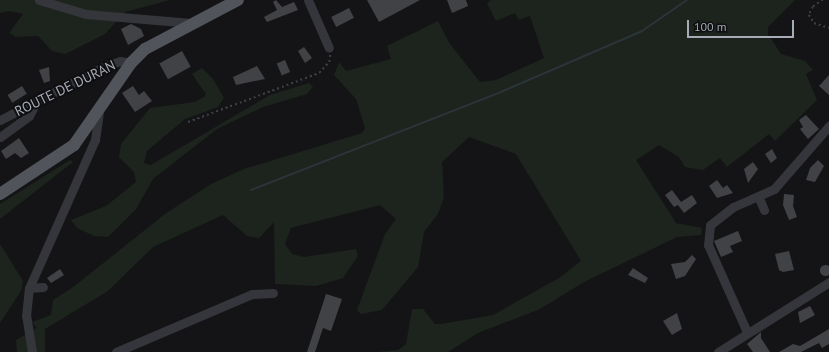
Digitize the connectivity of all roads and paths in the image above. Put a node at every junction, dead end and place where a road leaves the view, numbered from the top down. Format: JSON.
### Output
{"nodes":[{"id":1,"x":39,"y":0,"type":"edge"},
{"id":2,"x":238,"y":0,"type":"edge"},
{"id":3,"x":308,"y":0,"type":"edge"},
{"id":4,"x":823,"y":0,"type":"edge"},
{"id":5,"x":191,"y":23,"type":"junction"},
{"id":6,"x":829,"y":28,"type":"edge"},
{"id":7,"x":328,"y":48,"type":"joint"},
{"id":8,"x":131,"y":63,"type":"junction"},
{"id":9,"x":36,"y":102,"type":"junction"},
{"id":10,"x":99,"y":113,"type":"junction"},
{"id":11,"x":0,"y":120,"type":"edge"},
{"id":12,"x":188,"y":122,"type":"dead end"},
{"id":13,"x":829,"y":126,"type":"edge"},
{"id":14,"x":0,"y":137,"type":"edge"},
{"id":15,"x":0,"y":194,"type":"edge"},
{"id":16,"x":759,"y":198,"type":"junction"},
{"id":17,"x":764,"y":210,"type":"dead end"},
{"id":18,"x":829,"y":282,"type":"edge"},
{"id":19,"x":29,"y":288,"type":"junction"},
{"id":20,"x":44,"y":288,"type":"dead end"},
{"id":21,"x":273,"y":293,"type":"dead end"},
{"id":22,"x":747,"y":332,"type":"junction"},
{"id":23,"x":32,"y":352,"type":"edge"},
{"id":24,"x":116,"y":352,"type":"edge"},
{"id":25,"x":718,"y":352,"type":"edge"}],
"edges":[{"from":1,"to":5,"type":"street"},
{"from":2,"to":5,"type":"main road"},
{"from":3,"to":7,"type":"street"},
{"from":4,"to":6,"type":"path"},
{"from":5,"to":8,"type":"main road"},
{"from":7,"to":12,"type":"path"},
{"from":8,"to":9,"type":"street","name":"ROUTE DE DURAN"},
{"from":8,"to":10,"type":"main road"},
{"from":9,"to":11,"type":"street","name":"ROUTE DE DURAN"},
{"from":9,"to":14,"type":"street"},
{"from":10,"to":15,"type":"main road"},
{"from":10,"to":19,"type":"street"},
{"from":13,"to":16,"type":"street"},
{"from":16,"to":17,"type":"street"},
{"from":16,"to":22,"type":"street"},
{"from":18,"to":22,"type":"street"},
{"from":19,"to":20,"type":"street"},
{"from":19,"to":23,"type":"street"},
{"from":21,"to":24,"type":"street"},
{"from":22,"to":25,"type":"street"}]}
